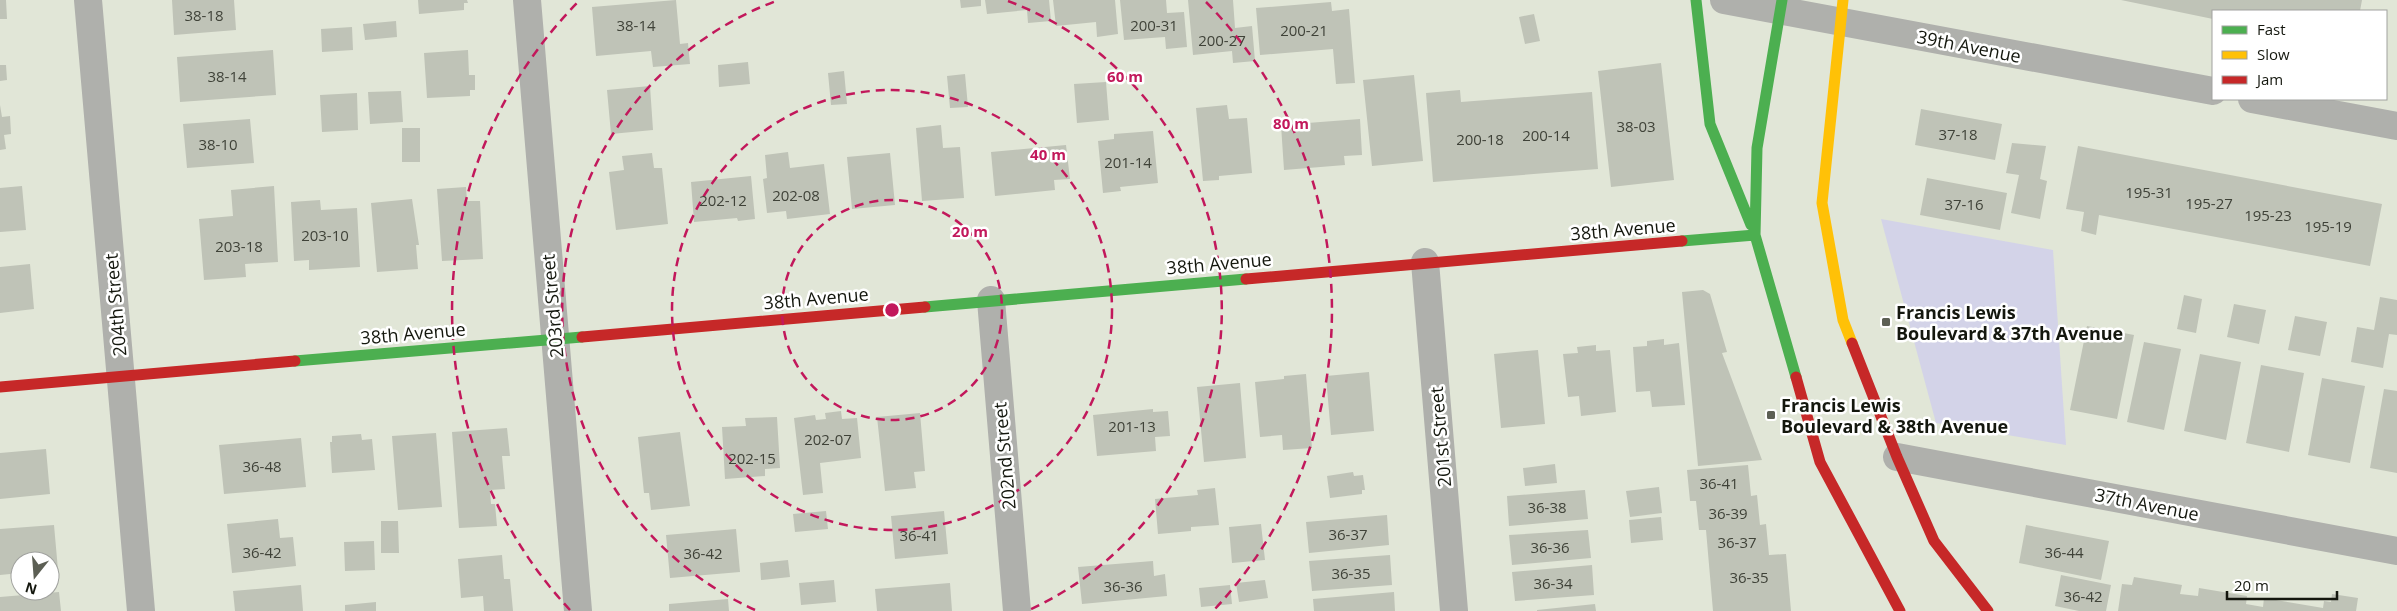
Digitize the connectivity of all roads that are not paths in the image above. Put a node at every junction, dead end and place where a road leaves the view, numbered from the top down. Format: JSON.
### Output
{"nodes":[{"id":1,"x":88,"y":0,"type":"edge"},
{"id":2,"x":527,"y":0,"type":"edge"},
{"id":3,"x":1696,"y":0,"type":"edge"},
{"id":4,"x":1724,"y":0,"type":"edge"},
{"id":5,"x":1781,"y":5,"type":"edge"},
{"id":6,"x":1842,"y":11,"type":"edge"},
{"id":7,"x":2212,"y":91,"type":"edge"},
{"id":8,"x":2257,"y":100,"type":"edge"},
{"id":9,"x":2397,"y":126,"type":"edge"},
{"id":10,"x":1755,"y":235,"type":"junction"},
{"id":11,"x":1425,"y":262,"type":"junction"},
{"id":12,"x":991,"y":300,"type":"junction"},
{"id":13,"x":555,"y":339,"type":"junction"},
{"id":14,"x":121,"y":376,"type":"junction"},
{"id":15,"x":0,"y":387,"type":"edge"},
{"id":16,"x":1897,"y":457,"type":"junction"},
{"id":17,"x":2397,"y":551,"type":"edge"},
{"id":18,"x":1895,"y":608,"type":"edge"},
{"id":19,"x":141,"y":611,"type":"edge"},
{"id":20,"x":578,"y":611,"type":"edge"},
{"id":21,"x":1018,"y":611,"type":"edge"},
{"id":22,"x":1454,"y":611,"type":"edge"},
{"id":23,"x":1988,"y":611,"type":"edge"}],
"edges":[{"from":1,"to":14,"type":"street","name":"204th Street"},
{"from":2,"to":13,"type":"street","name":"203rd Street"},
{"from":3,"to":10,"type":"street"},
{"from":4,"to":5,"type":"street","name":"39th Avenue"},
{"from":5,"to":6,"type":"street","name":"39th Avenue"},
{"from":5,"to":10,"type":"street"},
{"from":6,"to":7,"type":"street","name":"39th Avenue"},
{"from":6,"to":16,"type":"street"},
{"from":8,"to":9,"type":"street"},
{"from":10,"to":11,"type":"street","name":"38th Avenue"},
{"from":10,"to":18,"type":"street"},
{"from":11,"to":12,"type":"street","name":"38th Avenue"},
{"from":11,"to":22,"type":"street","name":"201st Street"},
{"from":12,"to":13,"type":"street","name":"38th Avenue"},
{"from":12,"to":21,"type":"street","name":"202nd Street"},
{"from":13,"to":14,"type":"street","name":"38th Avenue"},
{"from":13,"to":20,"type":"street","name":"203rd Street"},
{"from":14,"to":15,"type":"street","name":"38th Avenue"},
{"from":14,"to":19,"type":"street","name":"204th Street"},
{"from":16,"to":17,"type":"street","name":"37th Avenue"},
{"from":16,"to":23,"type":"street"}]}
